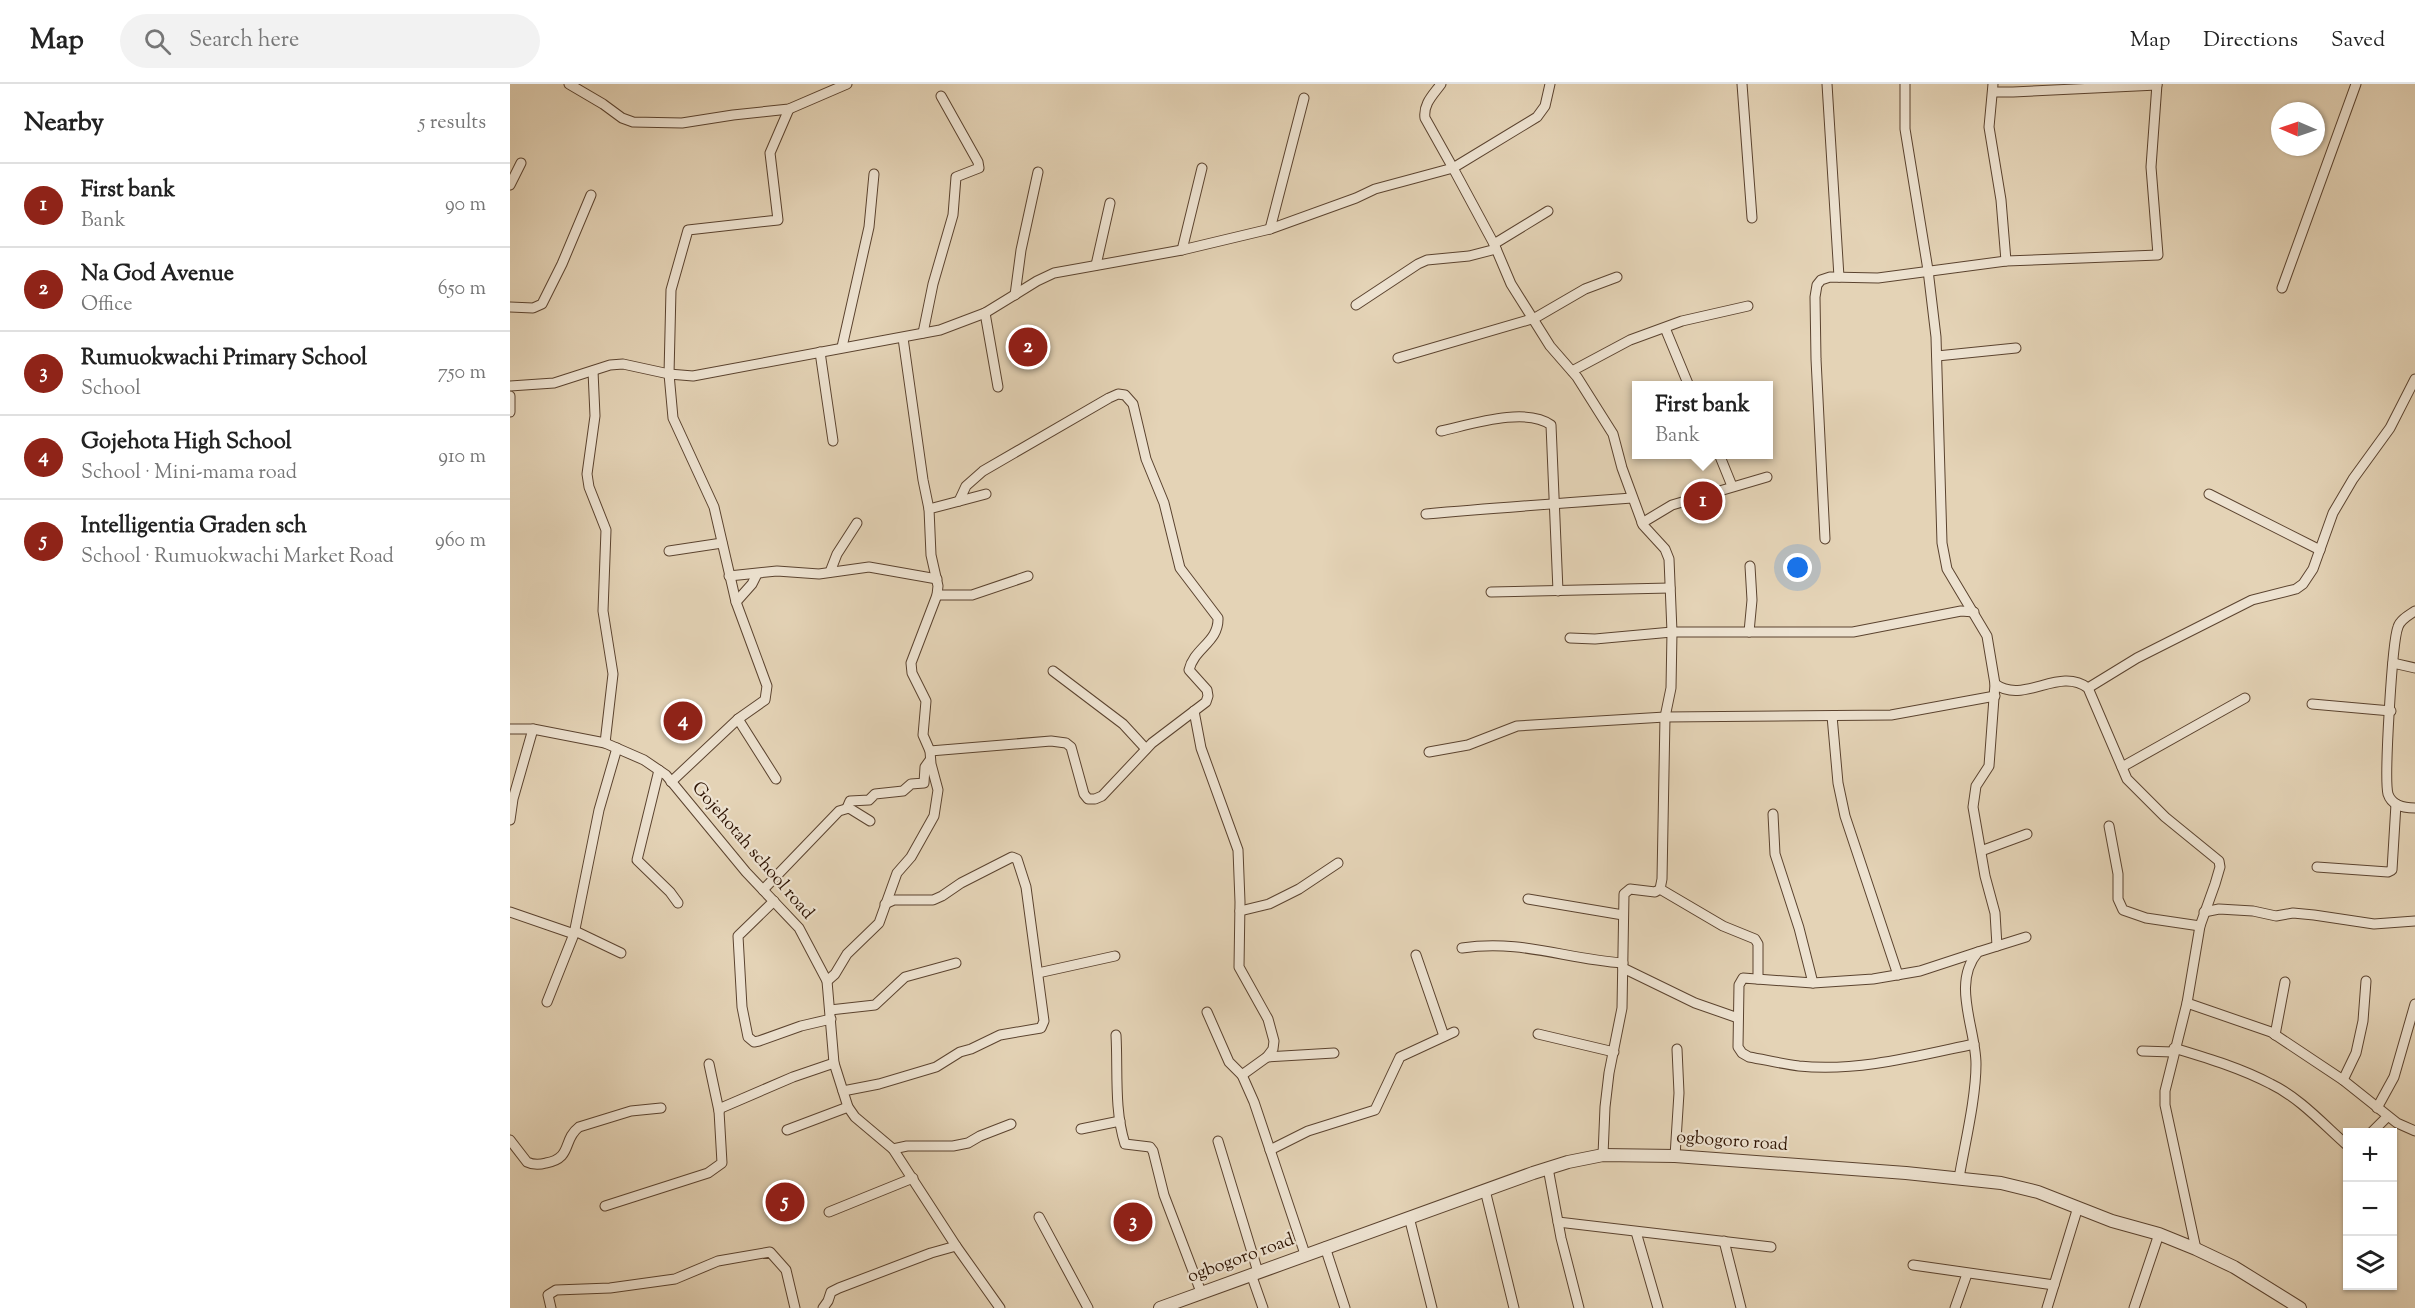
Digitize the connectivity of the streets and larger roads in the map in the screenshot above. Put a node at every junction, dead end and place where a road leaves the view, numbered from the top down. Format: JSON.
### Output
{"nodes":[{"id":1,"x":569,"y":84,"type":"edge"},
{"id":2,"x":847,"y":84,"type":"edge"},
{"id":3,"x":1441,"y":84,"type":"edge"},
{"id":4,"x":1550,"y":84,"type":"edge"},
{"id":5,"x":1742,"y":84,"type":"edge"},
{"id":6,"x":1827,"y":84,"type":"edge"},
{"id":7,"x":1905,"y":84,"type":"edge"},
{"id":8,"x":2356,"y":84,"type":"edge"},
{"id":9,"x":2157,"y":85,"type":"edge"},
{"id":10,"x":583,"y":87,"type":"edge"},
{"id":11,"x":1993,"y":88,"type":"edge"},
{"id":12,"x":941,"y":96,"type":"dead end"},
{"id":13,"x":1304,"y":98,"type":"dead end"},
{"id":14,"x":789,"y":109,"type":"junction"},
{"id":15,"x":521,"y":163,"type":"dead end"},
{"id":16,"x":1202,"y":168,"type":"dead end"},
{"id":17,"x":1453,"y":168,"type":"junction"},
{"id":18,"x":1038,"y":172,"type":"dead end"},
{"id":19,"x":874,"y":174,"type":"dead end"},
{"id":20,"x":510,"y":185,"type":"edge"},
{"id":21,"x":591,"y":195,"type":"dead end"},
{"id":22,"x":1110,"y":203,"type":"dead end"},
{"id":23,"x":1548,"y":211,"type":"dead end"},
{"id":24,"x":1752,"y":218,"type":"dead end"},
{"id":25,"x":1270,"y":229,"type":"junction"},
{"id":26,"x":1495,"y":247,"type":"junction"},
{"id":27,"x":1182,"y":250,"type":"junction"},
{"id":28,"x":2006,"y":261,"type":"junction"},
{"id":29,"x":1096,"y":265,"type":"junction"},
{"id":30,"x":1928,"y":270,"type":"junction"},
{"id":31,"x":1617,"y":277,"type":"dead end"},
{"id":32,"x":1839,"y":277,"type":"junction"},
{"id":33,"x":2282,"y":288,"type":"dead end"},
{"id":34,"x":1015,"y":295,"type":"junction"},
{"id":35,"x":1356,"y":305,"type":"dead end"},
{"id":36,"x":1748,"y":306,"type":"dead end"},
{"id":37,"x":510,"y":307,"type":"edge"},
{"id":38,"x":984,"y":313,"type":"junction"},
{"id":39,"x":1535,"y":318,"type":"junction"},
{"id":40,"x":1665,"y":328,"type":"junction"},
{"id":41,"x":923,"y":333,"type":"junction"},
{"id":42,"x":903,"y":338,"type":"junction"},
{"id":43,"x":842,"y":347,"type":"junction"},
{"id":44,"x":2016,"y":348,"type":"dead end"},
{"id":45,"x":820,"y":352,"type":"junction"},
{"id":46,"x":1937,"y":356,"type":"junction"},
{"id":47,"x":1398,"y":358,"type":"dead end"},
{"id":48,"x":593,"y":371,"type":"junction"},
{"id":49,"x":1572,"y":371,"type":"junction"},
{"id":50,"x":669,"y":374,"type":"junction"},
{"id":51,"x":2415,"y":380,"type":"edge"},
{"id":52,"x":1687,"y":381,"type":"edge"},
{"id":53,"x":510,"y":386,"type":"edge"},
{"id":54,"x":998,"y":387,"type":"dead end"},
{"id":55,"x":510,"y":396,"type":"edge"},
{"id":56,"x":510,"y":412,"type":"edge"},
{"id":57,"x":1441,"y":431,"type":"dead end"},
{"id":58,"x":833,"y":441,"type":"dead end"},
{"id":59,"x":1721,"y":459,"type":"edge"},
{"id":60,"x":1767,"y":477,"type":"dead end"},
{"id":61,"x":1732,"y":486,"type":"junction"},
{"id":62,"x":986,"y":494,"type":"dead end"},
{"id":63,"x":2209,"y":494,"type":"dead end"},
{"id":64,"x":1632,"y":498,"type":"junction"},
{"id":65,"x":959,"y":501,"type":"junction"},
{"id":66,"x":1556,"y":504,"type":"junction"},
{"id":67,"x":929,"y":508,"type":"junction"},
{"id":68,"x":1426,"y":514,"type":"dead end"},
{"id":69,"x":857,"y":523,"type":"dead end"},
{"id":70,"x":1642,"y":523,"type":"junction"},
{"id":71,"x":1825,"y":539,"type":"dead end"},
{"id":72,"x":722,"y":543,"type":"junction"},
{"id":73,"x":2320,"y":550,"type":"junction"},
{"id":74,"x":669,"y":551,"type":"dead end"},
{"id":75,"x":1750,"y":566,"type":"dead end"},
{"id":76,"x":830,"y":573,"type":"junction"},
{"id":77,"x":757,"y":574,"type":"junction"},
{"id":78,"x":729,"y":576,"type":"junction"},
{"id":79,"x":1028,"y":576,"type":"dead end"},
{"id":80,"x":937,"y":579,"type":"junction"},
{"id":81,"x":1670,"y":588,"type":"junction"},
{"id":82,"x":1558,"y":591,"type":"junction"},
{"id":83,"x":1491,"y":592,"type":"dead end"},
{"id":84,"x":937,"y":596,"type":"junction"},
{"id":85,"x":736,"y":602,"type":"junction"},
{"id":86,"x":2415,"y":611,"type":"edge"},
{"id":87,"x":1974,"y":612,"type":"junction"},
{"id":88,"x":1672,"y":632,"type":"junction"},
{"id":89,"x":1749,"y":632,"type":"junction"},
{"id":90,"x":1570,"y":638,"type":"dead end"},
{"id":91,"x":2393,"y":663,"type":"junction"},
{"id":92,"x":2415,"y":668,"type":"edge"},
{"id":93,"x":1053,"y":671,"type":"dead end"},
{"id":94,"x":1995,"y":684,"type":"junction"},
{"id":95,"x":2088,"y":688,"type":"junction"},
{"id":96,"x":1995,"y":696,"type":"junction"},
{"id":97,"x":2245,"y":698,"type":"dead end"},
{"id":98,"x":2312,"y":704,"type":"dead end"},
{"id":99,"x":1194,"y":711,"type":"junction"},
{"id":100,"x":2391,"y":711,"type":"junction"},
{"id":101,"x":1833,"y":716,"type":"junction"},
{"id":102,"x":1665,"y":717,"type":"junction"},
{"id":103,"x":738,"y":719,"type":"junction"},
{"id":104,"x":510,"y":729,"type":"edge"},
{"id":105,"x":533,"y":729,"type":"junction"},
{"id":106,"x":605,"y":743,"type":"junction"},
{"id":107,"x":617,"y":748,"type":"junction"},
{"id":108,"x":1146,"y":749,"type":"junction"},
{"id":109,"x":1429,"y":752,"type":"dead end"},
{"id":110,"x":930,"y":756,"type":"junction"},
{"id":111,"x":2122,"y":767,"type":"junction"},
{"id":112,"x":659,"y":770,"type":"junction"},
{"id":113,"x":776,"y":779,"type":"dead end"},
{"id":114,"x":671,"y":782,"type":"junction"},
{"id":115,"x":2396,"y":804,"type":"junction"},
{"id":116,"x":511,"y":806,"type":"edge"},
{"id":117,"x":847,"y":808,"type":"junction"},
{"id":118,"x":2415,"y":808,"type":"edge"},
{"id":119,"x":1773,"y":814,"type":"dead end"},
{"id":120,"x":510,"y":820,"type":"edge"},
{"id":121,"x":870,"y":821,"type":"dead end"},
{"id":122,"x":2109,"y":826,"type":"dead end"},
{"id":123,"x":2027,"y":834,"type":"dead end"},
{"id":124,"x":1981,"y":851,"type":"junction"},
{"id":125,"x":1338,"y":863,"type":"dead end"},
{"id":126,"x":2317,"y":867,"type":"dead end"},
{"id":127,"x":1660,"y":889,"type":"junction"},
{"id":128,"x":763,"y":890,"type":"junction"},
{"id":129,"x":1528,"y":899,"type":"dead end"},
{"id":130,"x":774,"y":902,"type":"junction"},
{"id":131,"x":678,"y":903,"type":"dead end"},
{"id":132,"x":885,"y":904,"type":"junction"},
{"id":133,"x":1240,"y":911,"type":"junction"},
{"id":134,"x":510,"y":912,"type":"edge"},
{"id":135,"x":2204,"y":912,"type":"junction"},
{"id":136,"x":1623,"y":915,"type":"junction"},
{"id":137,"x":2415,"y":921,"type":"edge"},
{"id":138,"x":2200,"y":926,"type":"junction"},
{"id":139,"x":574,"y":932,"type":"junction"},
{"id":140,"x":2026,"y":937,"type":"dead end"},
{"id":141,"x":1997,"y":946,"type":"junction"},
{"id":142,"x":1462,"y":948,"type":"dead end"},
{"id":143,"x":1978,"y":952,"type":"junction"},
{"id":144,"x":621,"y":953,"type":"dead end"},
{"id":145,"x":1416,"y":955,"type":"dead end"},
{"id":146,"x":1115,"y":956,"type":"dead end"},
{"id":147,"x":956,"y":963,"type":"dead end"},
{"id":148,"x":1623,"y":966,"type":"junction"},
{"id":149,"x":1038,"y":973,"type":"junction"},
{"id":150,"x":1898,"y":975,"type":"junction"},
{"id":151,"x":1758,"y":979,"type":"junction"},
{"id":152,"x":827,"y":981,"type":"junction"},
{"id":153,"x":2366,"y":981,"type":"dead end"},
{"id":154,"x":2285,"y":982,"type":"dead end"},
{"id":155,"x":1813,"y":983,"type":"junction"},
{"id":156,"x":547,"y":1002,"type":"dead end"},
{"id":157,"x":2187,"y":1003,"type":"junction"},
{"id":158,"x":2415,"y":1004,"type":"edge"},
{"id":159,"x":1207,"y":1012,"type":"dead end"},
{"id":160,"x":830,"y":1014,"type":"junction"},
{"id":161,"x":1738,"y":1018,"type":"junction"},
{"id":162,"x":1454,"y":1032,"type":"dead end"},
{"id":163,"x":1538,"y":1034,"type":"dead end"},
{"id":164,"x":1116,"y":1035,"type":"dead end"},
{"id":165,"x":2275,"y":1035,"type":"junction"},
{"id":166,"x":1444,"y":1036,"type":"junction"},
{"id":167,"x":1974,"y":1044,"type":"junction"},
{"id":168,"x":1677,"y":1049,"type":"dead end"},
{"id":169,"x":2174,"y":1050,"type":"junction"},
{"id":170,"x":2142,"y":1051,"type":"dead end"},
{"id":171,"x":1614,"y":1052,"type":"junction"},
{"id":172,"x":1334,"y":1053,"type":"dead end"},
{"id":173,"x":1267,"y":1057,"type":"junction"},
{"id":174,"x":834,"y":1063,"type":"junction"},
{"id":175,"x":709,"y":1064,"type":"dead end"},
{"id":176,"x":1242,"y":1075,"type":"junction"},
{"id":177,"x":2343,"y":1080,"type":"junction"},
{"id":178,"x":843,"y":1091,"type":"junction"},
{"id":179,"x":848,"y":1107,"type":"junction"},
{"id":180,"x":661,"y":1108,"type":"dead end"},
{"id":181,"x":2377,"y":1108,"type":"junction"},
{"id":182,"x":718,"y":1111,"type":"junction"},
{"id":183,"x":2387,"y":1117,"type":"junction"},
{"id":184,"x":1120,"y":1121,"type":"junction"},
{"id":185,"x":1011,"y":1124,"type":"dead end"},
{"id":186,"x":2376,"y":1128,"type":"edge"},
{"id":187,"x":1082,"y":1129,"type":"dead end"},
{"id":188,"x":787,"y":1130,"type":"dead end"},
{"id":189,"x":2415,"y":1131,"type":"edge"},
{"id":190,"x":510,"y":1140,"type":"edge"},
{"id":191,"x":1218,"y":1141,"type":"dead end"},
{"id":192,"x":2343,"y":1142,"type":"edge"},
{"id":193,"x":893,"y":1149,"type":"junction"},
{"id":194,"x":1270,"y":1150,"type":"junction"},
{"id":195,"x":1603,"y":1155,"type":"junction"},
{"id":196,"x":1675,"y":1156,"type":"junction"},
{"id":197,"x":1548,"y":1168,"type":"junction"},
{"id":198,"x":913,"y":1178,"type":"junction"},
{"id":199,"x":1959,"y":1178,"type":"junction"},
{"id":200,"x":1485,"y":1190,"type":"junction"},
{"id":201,"x":605,"y":1206,"type":"dead end"},
{"id":202,"x":2078,"y":1207,"type":"junction"},
{"id":203,"x":829,"y":1212,"type":"dead end"},
{"id":204,"x":1039,"y":1217,"type":"dead end"},
{"id":205,"x":1409,"y":1217,"type":"junction"},
{"id":206,"x":1558,"y":1222,"type":"junction"},
{"id":207,"x":1636,"y":1232,"type":"junction"},
{"id":208,"x":2159,"y":1234,"type":"junction"},
{"id":209,"x":1724,"y":1241,"type":"junction"},
{"id":210,"x":956,"y":1246,"type":"junction"},
{"id":211,"x":1325,"y":1247,"type":"junction"},
{"id":212,"x":1771,"y":1247,"type":"dead end"},
{"id":213,"x":2196,"y":1249,"type":"junction"},
{"id":214,"x":1305,"y":1254,"type":"junction"},
{"id":215,"x":1913,"y":1265,"type":"dead end"},
{"id":216,"x":1255,"y":1273,"type":"junction"},
{"id":217,"x":1967,"y":1274,"type":"junction"},
{"id":218,"x":2054,"y":1285,"type":"junction"},
{"id":219,"x":1201,"y":1292,"type":"junction"},
{"id":220,"x":2284,"y":1302,"type":"edge"},
{"id":221,"x":1184,"y":1304,"type":"edge"},
{"id":222,"x":551,"y":1308,"type":"edge"},
{"id":223,"x":795,"y":1308,"type":"edge"},
{"id":224,"x":823,"y":1308,"type":"edge"},
{"id":225,"x":1000,"y":1308,"type":"edge"},
{"id":226,"x":1088,"y":1308,"type":"edge"},
{"id":227,"x":1160,"y":1308,"type":"edge"},
{"id":228,"x":1263,"y":1308,"type":"edge"},
{"id":229,"x":1345,"y":1308,"type":"edge"},
{"id":230,"x":1432,"y":1308,"type":"edge"},
{"id":231,"x":1514,"y":1308,"type":"edge"},
{"id":232,"x":1579,"y":1308,"type":"edge"},
{"id":233,"x":1658,"y":1308,"type":"edge"},
{"id":234,"x":1741,"y":1308,"type":"edge"},
{"id":235,"x":1955,"y":1308,"type":"edge"},
{"id":236,"x":2047,"y":1308,"type":"edge"},
{"id":237,"x":2134,"y":1308,"type":"edge"},
{"id":238,"x":2300,"y":1308,"type":"edge"}],
"edges":[{"from":1,"to":10,"type":"street"},
{"from":2,"to":14,"type":"street"},
{"from":3,"to":17,"type":"street"},
{"from":4,"to":17,"type":"street"},
{"from":5,"to":24,"type":"street"},
{"from":6,"to":32,"type":"street"},
{"from":7,"to":30,"type":"street"},
{"from":8,"to":33,"type":"street"},
{"from":9,"to":11,"type":"street"},
{"from":9,"to":28,"type":"street"},
{"from":10,"to":14,"type":"street"},
{"from":11,"to":28,"type":"street"},
{"from":12,"to":41,"type":"street"},
{"from":13,"to":25,"type":"street"},
{"from":14,"to":50,"type":"street"},
{"from":15,"to":20,"type":"street"},
{"from":16,"to":27,"type":"street"},
{"from":17,"to":25,"type":"street"},
{"from":17,"to":26,"type":"street"},
{"from":18,"to":34,"type":"street"},
{"from":19,"to":43,"type":"street"},
{"from":21,"to":37,"type":"street"},
{"from":22,"to":29,"type":"street"},
{"from":23,"to":26,"type":"street"},
{"from":25,"to":27,"type":"street"},
{"from":26,"to":35,"type":"street"},
{"from":26,"to":39,"type":"street"},
{"from":27,"to":29,"type":"street"},
{"from":28,"to":30,"type":"street"},
{"from":29,"to":34,"type":"street"},
{"from":30,"to":32,"type":"street"},
{"from":30,"to":46,"type":"street"},
{"from":31,"to":39,"type":"street"},
{"from":32,"to":71,"type":"street"},
{"from":34,"to":38,"type":"street"},
{"from":36,"to":40,"type":"street"},
{"from":38,"to":41,"type":"street"},
{"from":38,"to":54,"type":"street"},
{"from":39,"to":47,"type":"street"},
{"from":39,"to":49,"type":"street"},
{"from":40,"to":49,"type":"street"},
{"from":40,"to":52,"type":"street"},
{"from":41,"to":42,"type":"street"},
{"from":42,"to":43,"type":"street"},
{"from":42,"to":67,"type":"street"},
{"from":43,"to":45,"type":"street"},
{"from":44,"to":46,"type":"street"},
{"from":45,"to":50,"type":"street"},
{"from":45,"to":58,"type":"street"},
{"from":46,"to":87,"type":"street"},
{"from":48,"to":50,"type":"street"},
{"from":48,"to":53,"type":"street"},
{"from":48,"to":106,"type":"street"},
{"from":49,"to":64,"type":"street"},
{"from":50,"to":72,"type":"street"},
{"from":51,"to":73,"type":"street"},
{"from":55,"to":56,"type":"street"},
{"from":57,"to":66,"type":"street"},
{"from":59,"to":61,"type":"street"},
{"from":60,"to":61,"type":"street"},
{"from":61,"to":70,"type":"street"},
{"from":62,"to":65,"type":"street"},
{"from":63,"to":73,"type":"street"},
{"from":64,"to":66,"type":"street"},
{"from":64,"to":70,"type":"street"},
{"from":65,"to":67,"type":"street"},
{"from":65,"to":99,"type":"street"},
{"from":66,"to":68,"type":"street"},
{"from":66,"to":82,"type":"street"},
{"from":67,"to":80,"type":"street"},
{"from":69,"to":76,"type":"street"},
{"from":70,"to":81,"type":"street"},
{"from":72,"to":74,"type":"street"},
{"from":72,"to":78,"type":"street"},
{"from":73,"to":95,"type":"street"},
{"from":75,"to":89,"type":"street"},
{"from":76,"to":77,"type":"street"},
{"from":76,"to":80,"type":"street"},
{"from":77,"to":78,"type":"street"},
{"from":77,"to":85,"type":"street"},
{"from":78,"to":85,"type":"street"},
{"from":79,"to":84,"type":"street"},
{"from":80,"to":84,"type":"street"},
{"from":81,"to":82,"type":"street"},
{"from":81,"to":88,"type":"street"},
{"from":82,"to":83,"type":"street"},
{"from":84,"to":110,"type":"street"},
{"from":85,"to":103,"type":"street"},
{"from":86,"to":91,"type":"street"},
{"from":87,"to":89,"type":"street"},
{"from":87,"to":94,"type":"street"},
{"from":88,"to":89,"type":"street"},
{"from":88,"to":90,"type":"street"},
{"from":88,"to":102,"type":"street"},
{"from":91,"to":92,"type":"street"},
{"from":91,"to":100,"type":"street"},
{"from":93,"to":108,"type":"street"},
{"from":94,"to":95,"type":"street"},
{"from":94,"to":96,"type":"street"},
{"from":95,"to":111,"type":"street"},
{"from":96,"to":101,"type":"street"},
{"from":96,"to":124,"type":"street"},
{"from":97,"to":111,"type":"street"},
{"from":98,"to":100,"type":"street"},
{"from":99,"to":108,"type":"street"},
{"from":99,"to":133,"type":"street"},
{"from":100,"to":115,"type":"street"},
{"from":101,"to":102,"type":"street"},
{"from":101,"to":150,"type":"street"},
{"from":102,"to":109,"type":"street"},
{"from":102,"to":127,"type":"street"},
{"from":103,"to":113,"type":"street"},
{"from":103,"to":114,"type":"street"},
{"from":104,"to":105,"type":"street","name":"Gojehotah school road"},
{"from":105,"to":106,"type":"street","name":"Gojehotah school road"},
{"from":105,"to":116,"type":"street"},
{"from":106,"to":107,"type":"street","name":"Gojehotah school road"},
{"from":107,"to":112,"type":"street","name":"Gojehotah school road"},
{"from":107,"to":139,"type":"street"},
{"from":108,"to":110,"type":"street"},
{"from":110,"to":117,"type":"street"},
{"from":110,"to":132,"type":"street"},
{"from":111,"to":135,"type":"street"},
{"from":112,"to":114,"type":"street","name":"Gojehotah school road"},
{"from":112,"to":131,"type":"street"},
{"from":114,"to":128,"type":"street","name":"Gojehotah school road"},
{"from":115,"to":118,"type":"street"},
{"from":115,"to":126,"type":"street"},
{"from":116,"to":120,"type":"street"},
{"from":117,"to":121,"type":"street"},
{"from":117,"to":128,"type":"street"},
{"from":119,"to":155,"type":"street"},
{"from":122,"to":138,"type":"street"},
{"from":123,"to":124,"type":"street"},
{"from":124,"to":141,"type":"street"},
{"from":125,"to":133,"type":"street"},
{"from":127,"to":136,"type":"street"},
{"from":127,"to":151,"type":"street"},
{"from":128,"to":130,"type":"street","name":"Gojehotah school road"},
{"from":129,"to":136,"type":"street"},
{"from":130,"to":152,"type":"street","name":"Gojehotah school road"},
{"from":130,"to":160,"type":"street"},
{"from":132,"to":149,"type":"street"},
{"from":132,"to":152,"type":"street"},
{"from":133,"to":173,"type":"street"},
{"from":134,"to":139,"type":"street"},
{"from":135,"to":137,"type":"street"},
{"from":135,"to":138,"type":"street"},
{"from":136,"to":148,"type":"street"},
{"from":138,"to":157,"type":"street"},
{"from":139,"to":144,"type":"street"},
{"from":139,"to":156,"type":"street"},
{"from":140,"to":141,"type":"street"},
{"from":141,"to":143,"type":"street"},
{"from":142,"to":148,"type":"street"},
{"from":143,"to":150,"type":"street"},
{"from":143,"to":167,"type":"street"},
{"from":145,"to":166,"type":"street"},
{"from":146,"to":149,"type":"street"},
{"from":147,"to":160,"type":"street"},
{"from":148,"to":161,"type":"street"},
{"from":148,"to":171,"type":"street"},
{"from":149,"to":178,"type":"street"},
{"from":150,"to":155,"type":"street"},
{"from":151,"to":155,"type":"street"},
{"from":151,"to":161,"type":"street"},
{"from":152,"to":160,"type":"street","name":"Gojehotah school road"},
{"from":153,"to":177,"type":"street"},
{"from":154,"to":165,"type":"street"},
{"from":157,"to":165,"type":"street"},
{"from":157,"to":169,"type":"street"},
{"from":158,"to":181,"type":"street"},
{"from":159,"to":176,"type":"street"},
{"from":160,"to":174,"type":"street","name":"Gojehotah school road"},
{"from":161,"to":167,"type":"street"},
{"from":162,"to":166,"type":"street"},
{"from":163,"to":171,"type":"street"},
{"from":164,"to":184,"type":"street"},
{"from":165,"to":177,"type":"street"},
{"from":166,"to":194,"type":"street"},
{"from":167,"to":199,"type":"street"},
{"from":168,"to":196,"type":"street"},
{"from":169,"to":170,"type":"street"},
{"from":169,"to":192,"type":"street"},
{"from":169,"to":213,"type":"street"},
{"from":171,"to":195,"type":"street"},
{"from":172,"to":173,"type":"street"},
{"from":173,"to":176,"type":"street"},
{"from":174,"to":178,"type":"street","name":"Gojehotah school road"},
{"from":174,"to":182,"type":"street"},
{"from":175,"to":182,"type":"street"},
{"from":176,"to":194,"type":"street"},
{"from":177,"to":181,"type":"street"},
{"from":178,"to":179,"type":"street","name":"Gojehotah school road"},
{"from":179,"to":188,"type":"street"},
{"from":179,"to":193,"type":"street","name":"Gojehotah school road"},
{"from":180,"to":190,"type":"street"},
{"from":181,"to":183,"type":"street"},
{"from":182,"to":201,"type":"street"},
{"from":183,"to":186,"type":"street"},
{"from":183,"to":189,"type":"street"},
{"from":184,"to":187,"type":"street"},
{"from":184,"to":219,"type":"street"},
{"from":185,"to":193,"type":"street"},
{"from":191,"to":216,"type":"street"},
{"from":193,"to":198,"type":"street","name":"Gojehotah school road"},
{"from":194,"to":214,"type":"street"},
{"from":195,"to":196,"type":"street","name":"ogbogoro road"},
{"from":195,"to":197,"type":"street","name":"ogbogoro road"},
{"from":196,"to":199,"type":"street","name":"ogbogoro road"},
{"from":197,"to":200,"type":"street","name":"ogbogoro road"},
{"from":197,"to":206,"type":"street"},
{"from":198,"to":203,"type":"street"},
{"from":198,"to":210,"type":"street","name":"Gojehotah school road"},
{"from":199,"to":202,"type":"street","name":"ogbogoro road"},
{"from":200,"to":205,"type":"street","name":"ogbogoro road"},
{"from":200,"to":231,"type":"street"},
{"from":202,"to":208,"type":"street","name":"ogbogoro road"},
{"from":202,"to":218,"type":"street"},
{"from":204,"to":226,"type":"street"},
{"from":205,"to":211,"type":"street","name":"ogbogoro road"},
{"from":205,"to":230,"type":"street"},
{"from":206,"to":207,"type":"street"},
{"from":206,"to":232,"type":"street"},
{"from":207,"to":209,"type":"street"},
{"from":207,"to":233,"type":"street"},
{"from":208,"to":213,"type":"street","name":"ogbogoro road"},
{"from":208,"to":237,"type":"street"},
{"from":209,"to":212,"type":"street"},
{"from":209,"to":234,"type":"street"},
{"from":210,"to":224,"type":"street"},
{"from":210,"to":225,"type":"street","name":"Gojehotah school road"},
{"from":211,"to":214,"type":"street","name":"ogbogoro road"},
{"from":211,"to":229,"type":"street"},
{"from":213,"to":220,"type":"street","name":"ogbogoro road"},
{"from":214,"to":216,"type":"street","name":"ogbogoro road"},
{"from":215,"to":217,"type":"street"},
{"from":216,"to":219,"type":"street","name":"ogbogoro road"},
{"from":216,"to":228,"type":"street"},
{"from":217,"to":218,"type":"street"},
{"from":217,"to":235,"type":"street"},
{"from":218,"to":236,"type":"street"},
{"from":219,"to":221,"type":"street","name":"ogbogoro road"},
{"from":220,"to":238,"type":"street","name":"ogbogoro road"},
{"from":221,"to":227,"type":"street","name":"ogbogoro road"},
{"from":222,"to":223,"type":"street"}]}
